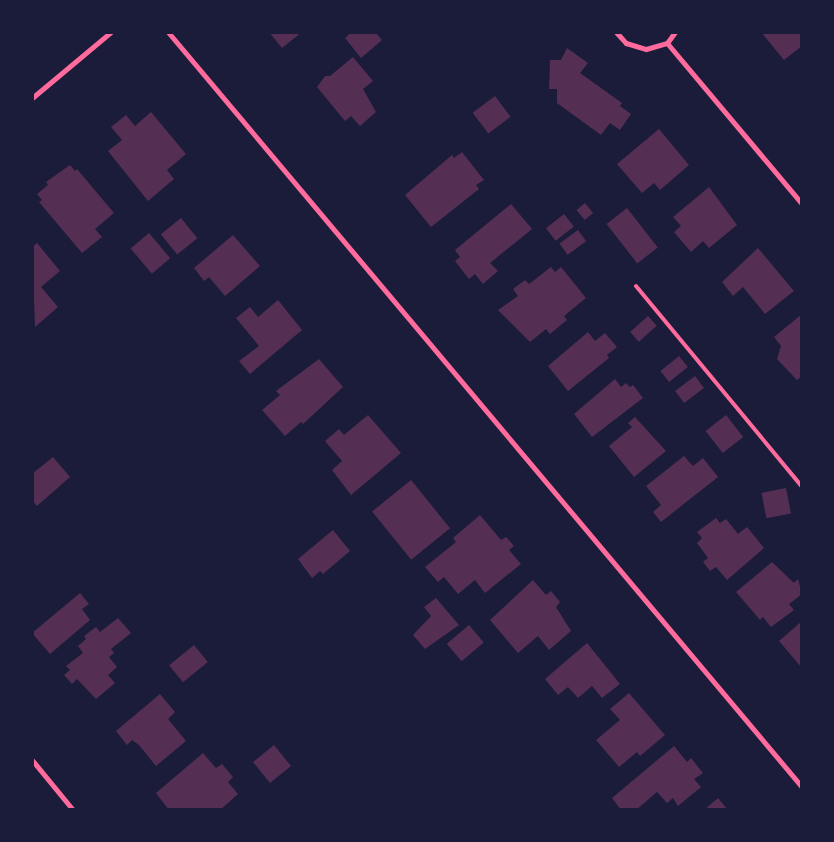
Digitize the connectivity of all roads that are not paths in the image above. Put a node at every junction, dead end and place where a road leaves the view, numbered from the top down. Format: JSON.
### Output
{"nodes":[{"id":1,"x":111,"y":32,"type":"edge"},
{"id":2,"x":168,"y":32,"type":"edge"},
{"id":3,"x":616,"y":32,"type":"edge"},
{"id":4,"x":675,"y":32,"type":"edge"},
{"id":5,"x":667,"y":42,"type":"junction"},
{"id":6,"x":32,"y":98,"type":"edge"},
{"id":7,"x":802,"y":204,"type":"edge"},
{"id":8,"x":636,"y":286,"type":"dead end"},
{"id":9,"x":802,"y":487,"type":"edge"},
{"id":10,"x":32,"y":760,"type":"edge"},
{"id":11,"x":802,"y":787,"type":"edge"},
{"id":12,"x":73,"y":810,"type":"edge"}],
"edges":[{"from":1,"to":6,"type":"street"},
{"from":2,"to":11,"type":"street"},
{"from":3,"to":5,"type":"street"},
{"from":4,"to":5,"type":"street"},
{"from":5,"to":7,"type":"street"},
{"from":8,"to":9,"type":"lane"},
{"from":10,"to":12,"type":"street"}]}
